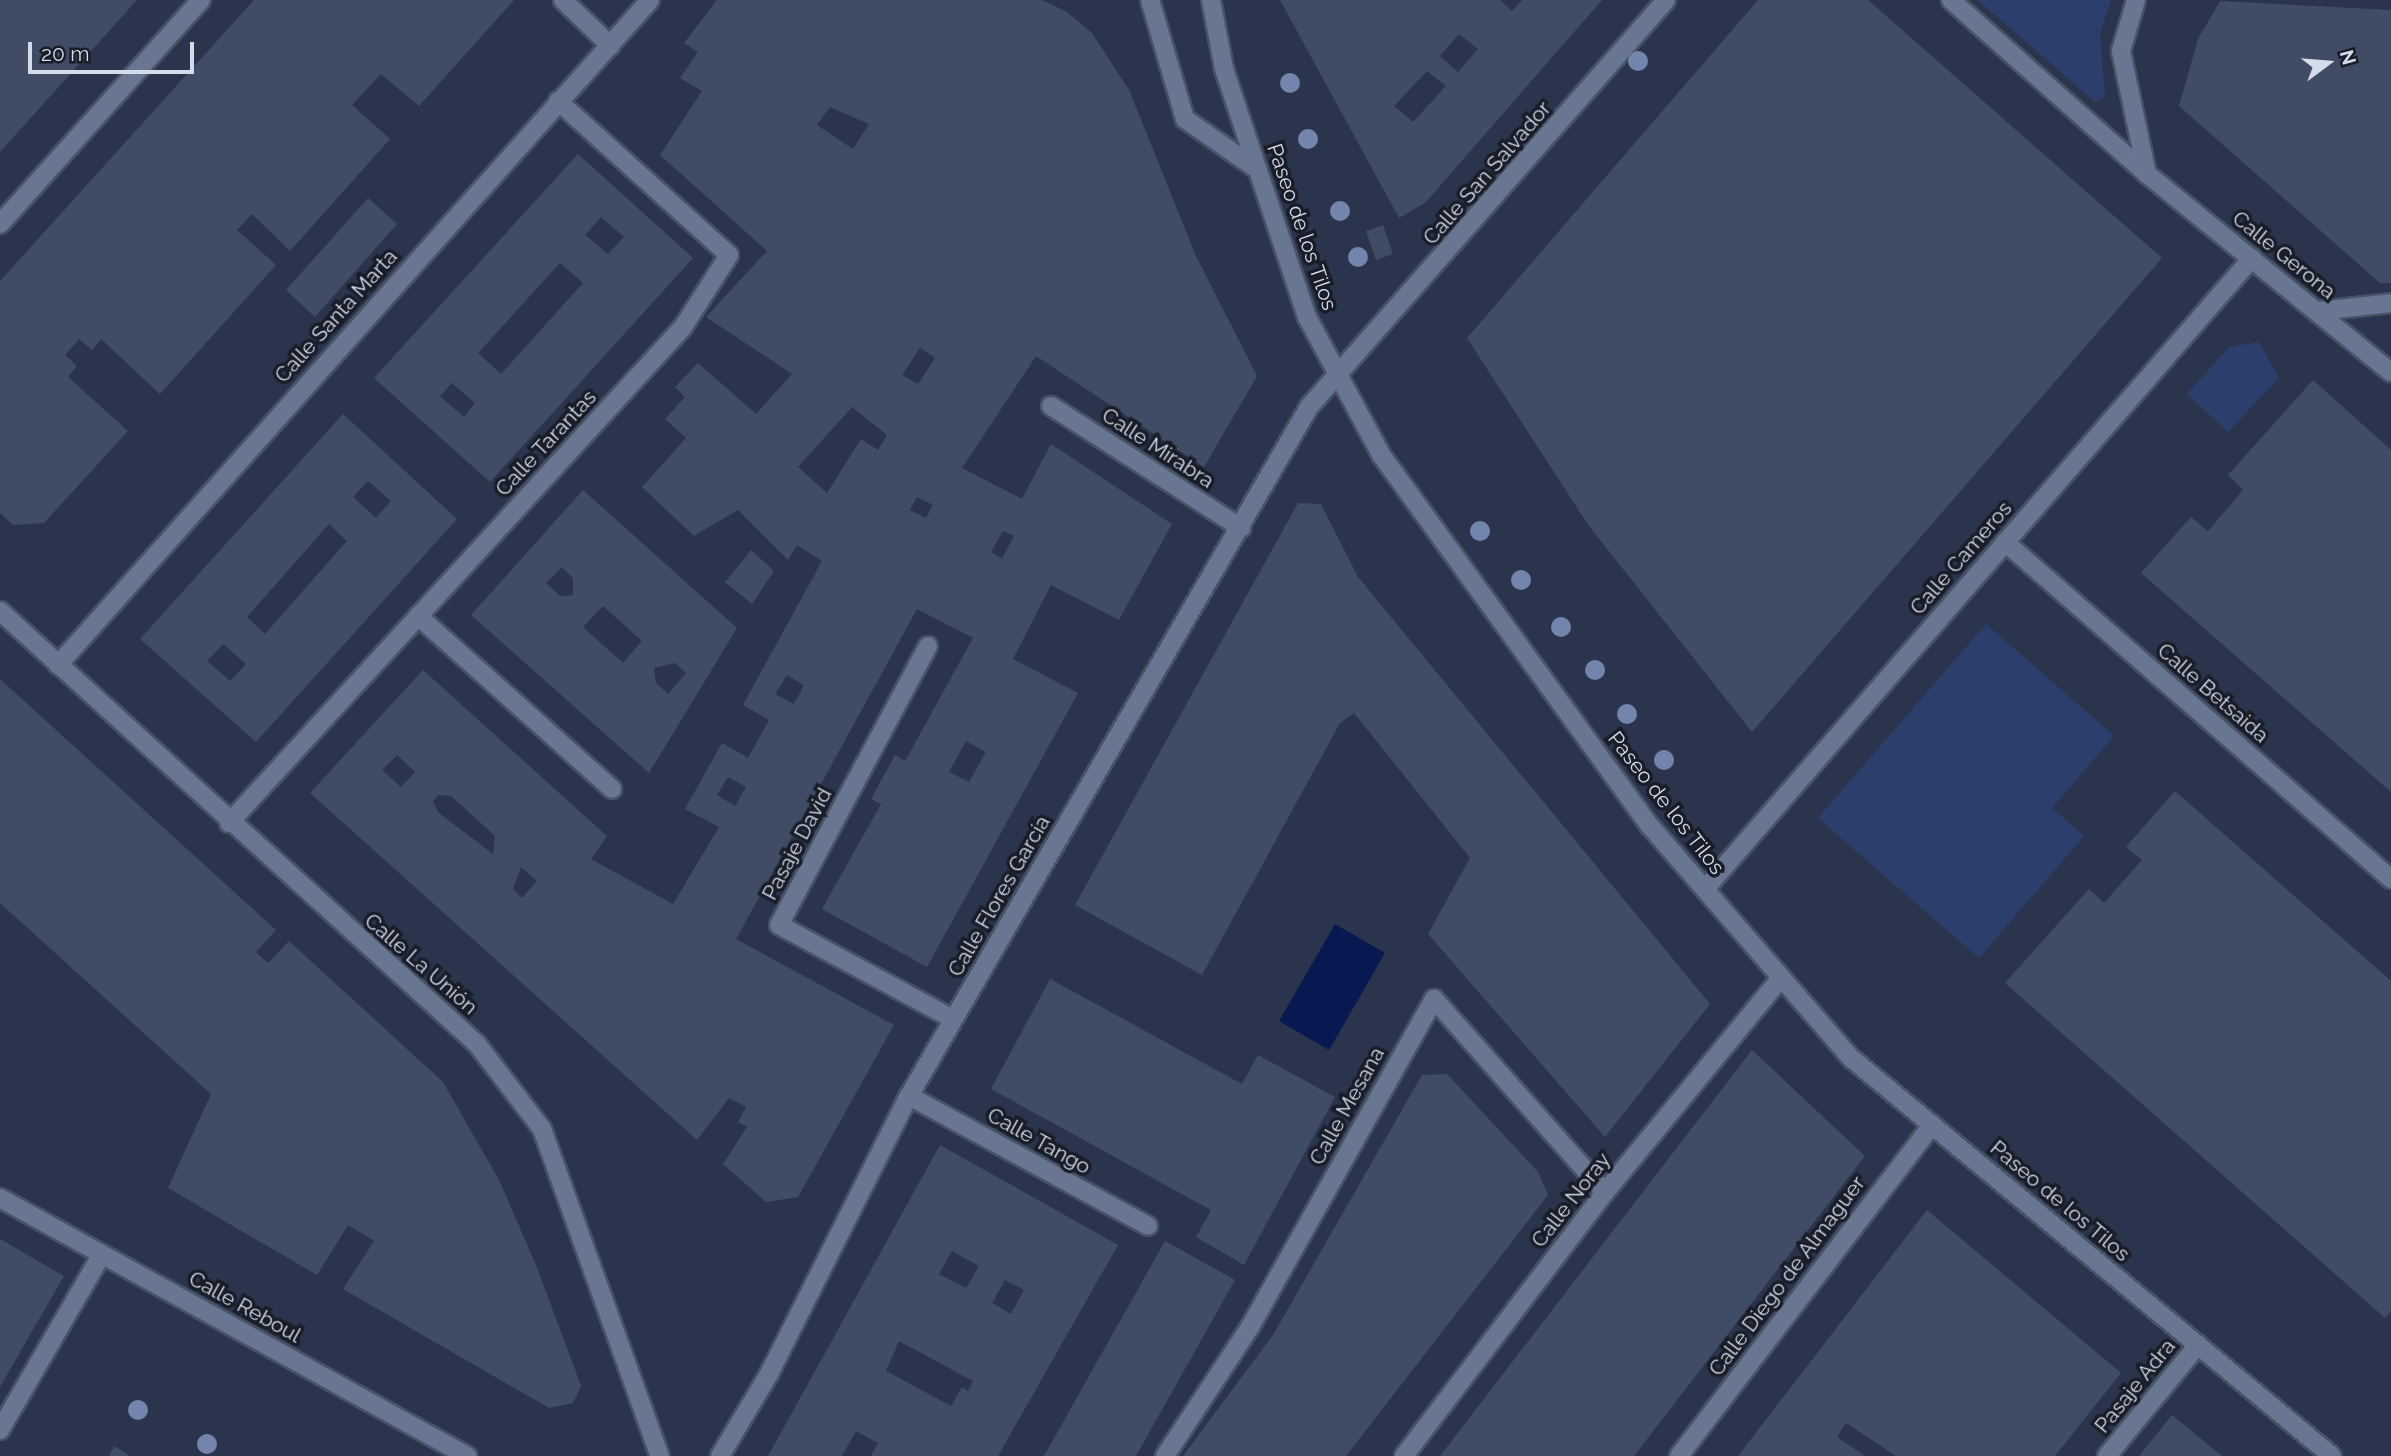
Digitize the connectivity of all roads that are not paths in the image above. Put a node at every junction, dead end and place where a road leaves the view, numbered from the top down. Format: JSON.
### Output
{"nodes":[{"id":1,"x":201,"y":0,"type":"edge"},
{"id":2,"x":563,"y":0,"type":"edge"},
{"id":3,"x":650,"y":0,"type":"edge"},
{"id":4,"x":1150,"y":0,"type":"edge"},
{"id":5,"x":1210,"y":0,"type":"edge"},
{"id":6,"x":1666,"y":0,"type":"edge"},
{"id":7,"x":1951,"y":0,"type":"edge"},
{"id":8,"x":2136,"y":0,"type":"edge"},
{"id":9,"x":611,"y":46,"type":"junction"},
{"id":10,"x":558,"y":101,"type":"junction"},
{"id":11,"x":1258,"y":170,"type":"junction"},
{"id":12,"x":2147,"y":174,"type":"junction"},
{"id":13,"x":0,"y":224,"type":"edge"},
{"id":14,"x":2252,"y":258,"type":"junction"},
{"id":15,"x":2391,"y":303,"type":"edge"},
{"id":16,"x":2319,"y":311,"type":"junction"},
{"id":17,"x":1339,"y":372,"type":"junction"},
{"id":18,"x":2391,"y":372,"type":"edge"},
{"id":19,"x":1051,"y":406,"type":"dead end"},
{"id":20,"x":1241,"y":528,"type":"junction"},
{"id":21,"x":2005,"y":542,"type":"junction"},
{"id":22,"x":0,"y":611,"type":"edge"},
{"id":23,"x":418,"y":616,"type":"junction"},
{"id":24,"x":928,"y":646,"type":"dead end"},
{"id":25,"x":58,"y":665,"type":"junction"},
{"id":26,"x":612,"y":789,"type":"dead end"},
{"id":27,"x":229,"y":823,"type":"junction"},
{"id":28,"x":2391,"y":879,"type":"edge"},
{"id":29,"x":1704,"y":889,"type":"junction"},
{"id":30,"x":1781,"y":978,"type":"junction"},
{"id":31,"x":953,"y":1019,"type":"junction"},
{"id":32,"x":909,"y":1096,"type":"junction"},
{"id":33,"x":1932,"y":1125,"type":"junction"},
{"id":34,"x":1605,"y":1192,"type":"junction"},
{"id":35,"x":0,"y":1199,"type":"edge"},
{"id":36,"x":1148,"y":1226,"type":"dead end"},
{"id":37,"x":102,"y":1254,"type":"junction"},
{"id":38,"x":2197,"y":1345,"type":"junction"},
{"id":39,"x":0,"y":1430,"type":"edge"},
{"id":40,"x":467,"y":1456,"type":"edge"},
{"id":41,"x":660,"y":1456,"type":"edge"},
{"id":42,"x":720,"y":1456,"type":"edge"},
{"id":43,"x":1165,"y":1456,"type":"edge"},
{"id":44,"x":1404,"y":1456,"type":"edge"},
{"id":45,"x":1679,"y":1456,"type":"edge"},
{"id":46,"x":2107,"y":1456,"type":"edge"},
{"id":47,"x":2332,"y":1456,"type":"edge"}],
"edges":[{"from":1,"to":13,"type":"street"},
{"from":2,"to":9,"type":"street"},
{"from":3,"to":9,"type":"street","name":"Calle Santa Marta"},
{"from":4,"to":11,"type":"street"},
{"from":5,"to":11,"type":"street","name":"Paseo de los Tilos"},
{"from":6,"to":17,"type":"street","name":"Calle San Salvador"},
{"from":7,"to":12,"type":"street","name":"Calle Gerona"},
{"from":8,"to":12,"type":"street"},
{"from":9,"to":10,"type":"street","name":"Calle Santa Marta"},
{"from":10,"to":23,"type":"street","name":"Calle Tarantas"},
{"from":10,"to":25,"type":"street","name":"Calle Santa Marta"},
{"from":11,"to":17,"type":"street","name":"Paseo de los Tilos"},
{"from":12,"to":14,"type":"street","name":"Calle Gerona"},
{"from":14,"to":16,"type":"street","name":"Calle Gerona"},
{"from":14,"to":21,"type":"street","name":"Calle Cameros"},
{"from":15,"to":16,"type":"street"},
{"from":16,"to":18,"type":"street","name":"Calle Gerona"},
{"from":17,"to":20,"type":"street","name":"Calle Flores García"},
{"from":17,"to":29,"type":"street","name":"Paseo de los Tilos"},
{"from":19,"to":20,"type":"street","name":"Calle Mirabra"},
{"from":20,"to":31,"type":"street","name":"Calle Flores García"},
{"from":21,"to":28,"type":"street","name":"Calle Betsaida"},
{"from":21,"to":29,"type":"street","name":"Calle Cameros"},
{"from":22,"to":25,"type":"street","name":"Calle La Unión"},
{"from":23,"to":26,"type":"street"},
{"from":23,"to":27,"type":"street","name":"Calle Tarantas"},
{"from":24,"to":31,"type":"street","name":"Pasaje David"},
{"from":25,"to":27,"type":"street","name":"Calle La Unión"},
{"from":27,"to":41,"type":"street","name":"Calle La Unión"},
{"from":29,"to":30,"type":"street","name":"Paseo de los Tilos"},
{"from":30,"to":33,"type":"street","name":"Paseo de los Tilos"},
{"from":30,"to":34,"type":"street","name":"Calle Noray"},
{"from":31,"to":32,"type":"street","name":"Calle Flores García"},
{"from":32,"to":36,"type":"street","name":"Calle Tango"},
{"from":32,"to":42,"type":"street","name":"Calle Flores García"},
{"from":33,"to":38,"type":"street","name":"Paseo de los Tilos"},
{"from":33,"to":45,"type":"street","name":"Calle Diego de Almaguer"},
{"from":34,"to":43,"type":"street","name":"Calle Mesana"},
{"from":34,"to":44,"type":"street","name":"Calle Noray"},
{"from":35,"to":37,"type":"street","name":"Calle Reboul"},
{"from":37,"to":39,"type":"street"},
{"from":37,"to":40,"type":"street","name":"Calle Reboul"},
{"from":38,"to":46,"type":"street","name":"Pasaje Adra"},
{"from":38,"to":47,"type":"street","name":"Paseo de los Tilos"}]}
